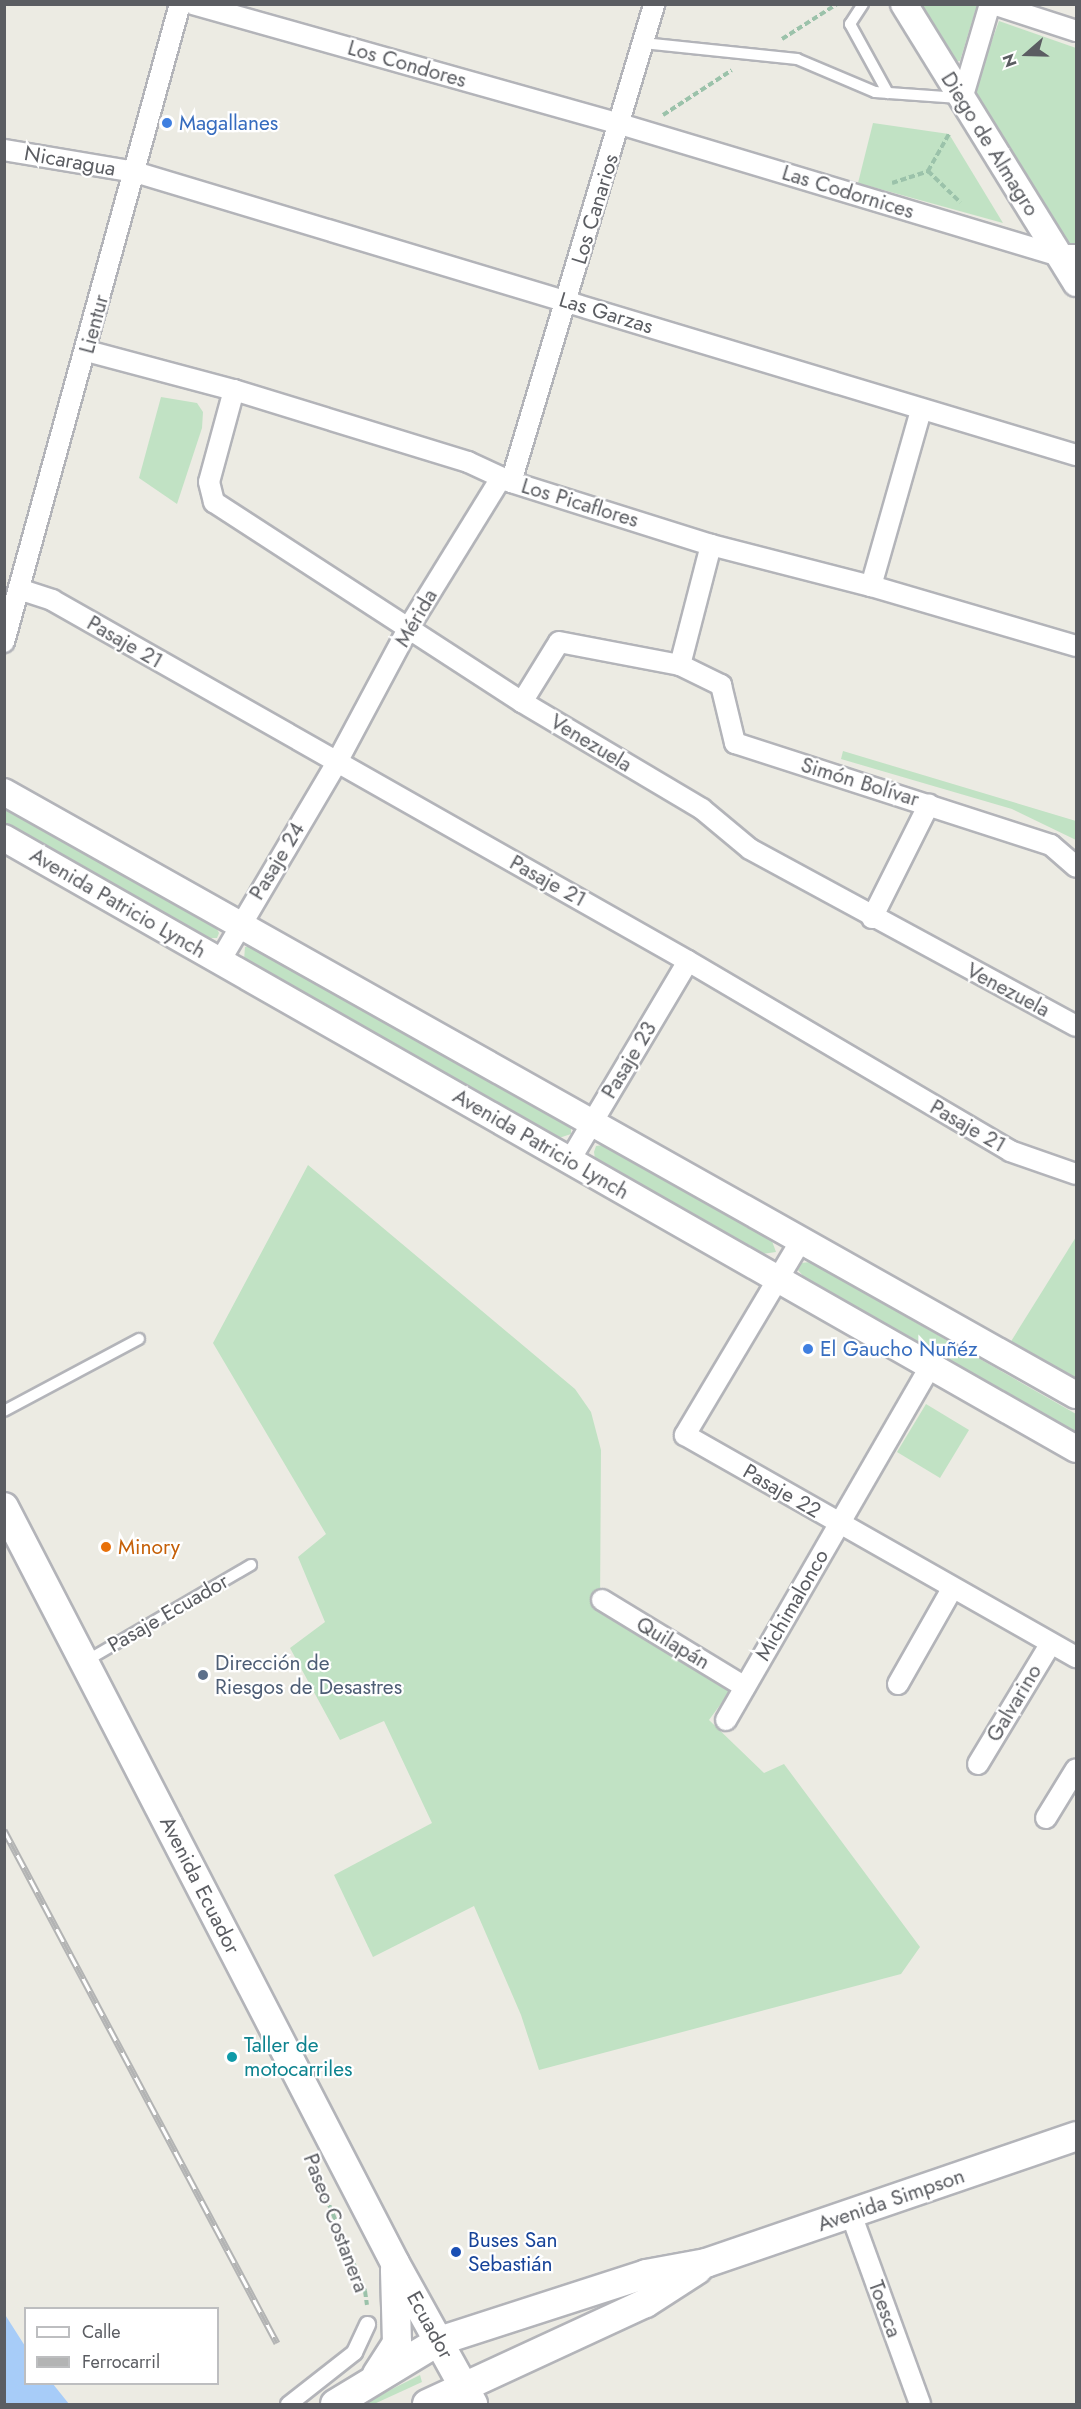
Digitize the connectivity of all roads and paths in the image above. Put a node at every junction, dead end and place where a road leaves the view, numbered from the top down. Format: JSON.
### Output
{"nodes":[{"id":1,"x":180,"y":4,"type":"edge"},
{"id":2,"x":193,"y":4,"type":"edge"},
{"id":3,"x":654,"y":4,"type":"edge"},
{"id":4,"x":863,"y":4,"type":"edge"},
{"id":5,"x":904,"y":4,"type":"edge"},
{"id":6,"x":991,"y":4,"type":"edge"},
{"id":7,"x":1077,"y":31,"type":"edge"},
{"id":8,"x":643,"y":43,"type":"junction"},
{"id":9,"x":888,"y":93,"type":"junction"},
{"id":10,"x":962,"y":99,"type":"junction"},
{"id":11,"x":620,"y":124,"type":"junction"},
{"id":12,"x":949,"y":134,"type":"dead end"},
{"id":13,"x":4,"y":150,"type":"edge"},
{"id":14,"x":928,"y":171,"type":"junction"},
{"id":15,"x":135,"y":172,"type":"junction"},
{"id":16,"x":887,"y":184,"type":"dead end"},
{"id":17,"x":965,"y":207,"type":"dead end"},
{"id":18,"x":1067,"y":255,"type":"edge"},
{"id":19,"x":1077,"y":283,"type":"edge"},
{"id":20,"x":568,"y":301,"type":"junction"},
{"id":21,"x":87,"y":351,"type":"junction"},
{"id":22,"x":234,"y":390,"type":"junction"},
{"id":23,"x":921,"y":411,"type":"junction"},
{"id":24,"x":1077,"y":455,"type":"edge"},
{"id":25,"x":506,"y":480,"type":"junction"},
{"id":26,"x":711,"y":545,"type":"junction"},
{"id":27,"x":871,"y":586,"type":"junction"},
{"id":28,"x":19,"y":589,"type":"junction"},
{"id":29,"x":409,"y":627,"type":"junction"},
{"id":30,"x":4,"y":642,"type":"edge"},
{"id":31,"x":1077,"y":646,"type":"edge"},
{"id":32,"x":680,"y":665,"type":"junction"},
{"id":33,"x":522,"y":702,"type":"junction"},
{"id":34,"x":338,"y":762,"type":"junction"},
{"id":35,"x":4,"y":792,"type":"edge"},
{"id":36,"x":929,"y":804,"type":"junction"},
{"id":37,"x":4,"y":838,"type":"edge"},
{"id":38,"x":1077,"y":867,"type":"edge"},
{"id":39,"x":872,"y":918,"type":"junction"},
{"id":40,"x":239,"y":924,"type":"junction"},
{"id":41,"x":220,"y":961,"type":"junction"},
{"id":42,"x":688,"y":961,"type":"junction"},
{"id":43,"x":1077,"y":1026,"type":"edge"},
{"id":44,"x":591,"y":1124,"type":"junction"},
{"id":45,"x":570,"y":1160,"type":"junction"},
{"id":46,"x":1077,"y":1174,"type":"edge"},
{"id":47,"x":800,"y":1242,"type":"junction"},
{"id":48,"x":779,"y":1280,"type":"junction"},
{"id":49,"x":139,"y":1339,"type":"dead end"},
{"id":50,"x":930,"y":1366,"type":"junction"},
{"id":51,"x":1077,"y":1395,"type":"edge"},
{"id":52,"x":4,"y":1411,"type":"edge"},
{"id":53,"x":1077,"y":1449,"type":"edge"},
{"id":54,"x":4,"y":1507,"type":"edge"},
{"id":55,"x":839,"y":1524,"type":"junction"},
{"id":56,"x":251,"y":1565,"type":"dead end"},
{"id":57,"x":952,"y":1589,"type":"junction"},
{"id":58,"x":602,"y":1600,"type":"dead end"},
{"id":59,"x":1051,"y":1643,"type":"junction"},
{"id":60,"x":1077,"y":1657,"type":"edge"},
{"id":61,"x":86,"y":1661,"type":"junction"},
{"id":62,"x":898,"y":1684,"type":"dead end"},
{"id":63,"x":745,"y":1687,"type":"junction"},
{"id":64,"x":726,"y":1720,"type":"dead end"},
{"id":65,"x":978,"y":1764,"type":"dead end"},
{"id":66,"x":1077,"y":1769,"type":"edge"},
{"id":67,"x":1046,"y":1818,"type":"dead end"},
{"id":68,"x":1077,"y":2136,"type":"edge"},
{"id":69,"x":310,"y":2156,"type":"dead end"},
{"id":70,"x":850,"y":2214,"type":"junction"},
{"id":71,"x":395,"y":2263,"type":"junction"},
{"id":72,"x":706,"y":2263,"type":"junction"},
{"id":73,"x":367,"y":2324,"type":"joint"},
{"id":74,"x":439,"y":2341,"type":"junction"},
{"id":75,"x":372,"y":2380,"type":"junction"},
{"id":76,"x":468,"y":2396,"type":"edge"},
{"id":77,"x":288,"y":2404,"type":"edge"},
{"id":78,"x":334,"y":2404,"type":"edge"},
{"id":79,"x":427,"y":2404,"type":"edge"},
{"id":80,"x":920,"y":2404,"type":"edge"}],
"edges":[{"from":1,"to":15,"type":"street","name":"Lientur"},
{"from":2,"to":11,"type":"street","name":"Los Condores"},
{"from":3,"to":8,"type":"street","name":"Los Canarios"},
{"from":4,"to":9,"type":"lane"},
{"from":5,"to":10,"type":"street","name":"Diego de Almagro"},
{"from":6,"to":7,"type":"street"},
{"from":6,"to":10,"type":"street"},
{"from":8,"to":9,"type":"lane"},
{"from":8,"to":11,"type":"street","name":"Los Canarios"},
{"from":9,"to":10,"type":"lane"},
{"from":10,"to":18,"type":"street","name":"Diego de Almagro"},
{"from":11,"to":18,"type":"street","name":"Las Codornices"},
{"from":11,"to":20,"type":"street","name":"Los Canarios"},
{"from":12,"to":14,"type":"path"},
{"from":13,"to":15,"type":"street","name":"Nicaragua"},
{"from":14,"to":16,"type":"path"},
{"from":14,"to":17,"type":"path"},
{"from":15,"to":20,"type":"street","name":"Las Garzas"},
{"from":15,"to":21,"type":"street","name":"Lientur"},
{"from":18,"to":19,"type":"street","name":"Diego de Almagro"},
{"from":20,"to":23,"type":"street","name":"Las Garzas"},
{"from":20,"to":25,"type":"street","name":"Los Canarios"},
{"from":21,"to":22,"type":"street","name":"Los Picaflores"},
{"from":21,"to":28,"type":"street","name":"Lientur"},
{"from":22,"to":25,"type":"street","name":"Los Picaflores"},
{"from":22,"to":29,"type":"street","name":"Venezuela"},
{"from":23,"to":24,"type":"street","name":"Las Garzas"},
{"from":23,"to":27,"type":"street"},
{"from":25,"to":26,"type":"street","name":"Los Picaflores"},
{"from":25,"to":29,"type":"street","name":"Mérida"},
{"from":26,"to":27,"type":"street","name":"Los Picaflores"},
{"from":26,"to":32,"type":"street"},
{"from":27,"to":31,"type":"street","name":"Los Picaflores"},
{"from":28,"to":30,"type":"street","name":"Lientur"},
{"from":28,"to":34,"type":"street","name":"Pasaje 21"},
{"from":29,"to":33,"type":"street","name":"Venezuela"},
{"from":29,"to":34,"type":"street","name":"Mérida"},
{"from":32,"to":33,"type":"street","name":"Simón Bolívar"},
{"from":32,"to":36,"type":"street","name":"Simón Bolívar"},
{"from":33,"to":39,"type":"street","name":"Venezuela"},
{"from":34,"to":40,"type":"street","name":"Pasaje 24"},
{"from":34,"to":42,"type":"street","name":"Pasaje 21"},
{"from":35,"to":40,"type":"street","name":"Avenida Patricio Lynch"},
{"from":36,"to":38,"type":"street","name":"Simón Bolívar"},
{"from":36,"to":39,"type":"street"},
{"from":37,"to":41,"type":"street","name":"Avenida Patricio Lynch"},
{"from":39,"to":43,"type":"street","name":"Venezuela"},
{"from":40,"to":41,"type":"street","name":"Pasaje 24"},
{"from":40,"to":44,"type":"street","name":"Avenida Patricio Lynch"},
{"from":41,"to":45,"type":"street","name":"Avenida Patricio Lynch"},
{"from":42,"to":44,"type":"street","name":"Pasaje 23"},
{"from":42,"to":46,"type":"street","name":"Pasaje 21"},
{"from":44,"to":45,"type":"street","name":"Pasaje 23"},
{"from":44,"to":47,"type":"street","name":"Avenida Patricio Lynch"},
{"from":45,"to":48,"type":"street","name":"Avenida Patricio Lynch"},
{"from":47,"to":48,"type":"street","name":"Pasaje 22"},
{"from":47,"to":51,"type":"street","name":"Avenida Patricio Lynch"},
{"from":48,"to":50,"type":"street","name":"Avenida Patricio Lynch"},
{"from":48,"to":55,"type":"street","name":"Pasaje 22"},
{"from":49,"to":52,"type":"lane"},
{"from":50,"to":53,"type":"street","name":"Avenida Patricio Lynch"},
{"from":50,"to":55,"type":"street","name":"Michimalonco"},
{"from":54,"to":61,"type":"main road","name":"Avenida Ecuador"},
{"from":55,"to":57,"type":"street","name":"Pasaje 22"},
{"from":55,"to":63,"type":"street","name":"Michimalonco"},
{"from":56,"to":61,"type":"lane","name":"Pasaje Ecuador"},
{"from":57,"to":59,"type":"street","name":"Pasaje 22"},
{"from":57,"to":62,"type":"street"},
{"from":58,"to":63,"type":"street","name":"Quilapán"},
{"from":59,"to":60,"type":"street","name":"Pasaje 22"},
{"from":59,"to":65,"type":"street","name":"Galvarino"},
{"from":61,"to":71,"type":"main road","name":"Avenida Ecuador"},
{"from":63,"to":64,"type":"street","name":"Michimalonco"},
{"from":66,"to":67,"type":"street"},
{"from":68,"to":70,"type":"main road","name":"Avenida Simpson"},
{"from":69,"to":73,"type":"path","name":"Paseo Costanera"},
{"from":70,"to":72,"type":"main road","name":"Avenida Simpson"},
{"from":70,"to":80,"type":"street","name":"Toesca"},
{"from":71,"to":74,"type":"main road","name":"Ecuador"},
{"from":71,"to":75,"type":"main road"},
{"from":72,"to":74,"type":"main road","name":"Avenida Simpson"},
{"from":72,"to":76,"type":"main road","name":"Avenida Simpson"},
{"from":73,"to":77,"type":"street"},
{"from":74,"to":75,"type":"main road","name":"Avenida Simpson"},
{"from":74,"to":76,"type":"main road","name":"Ecuador"},
{"from":75,"to":78,"type":"main road","name":"Avenida Simpson"},
{"from":76,"to":79,"type":"main road","name":"Avenida Simpson"}]}
